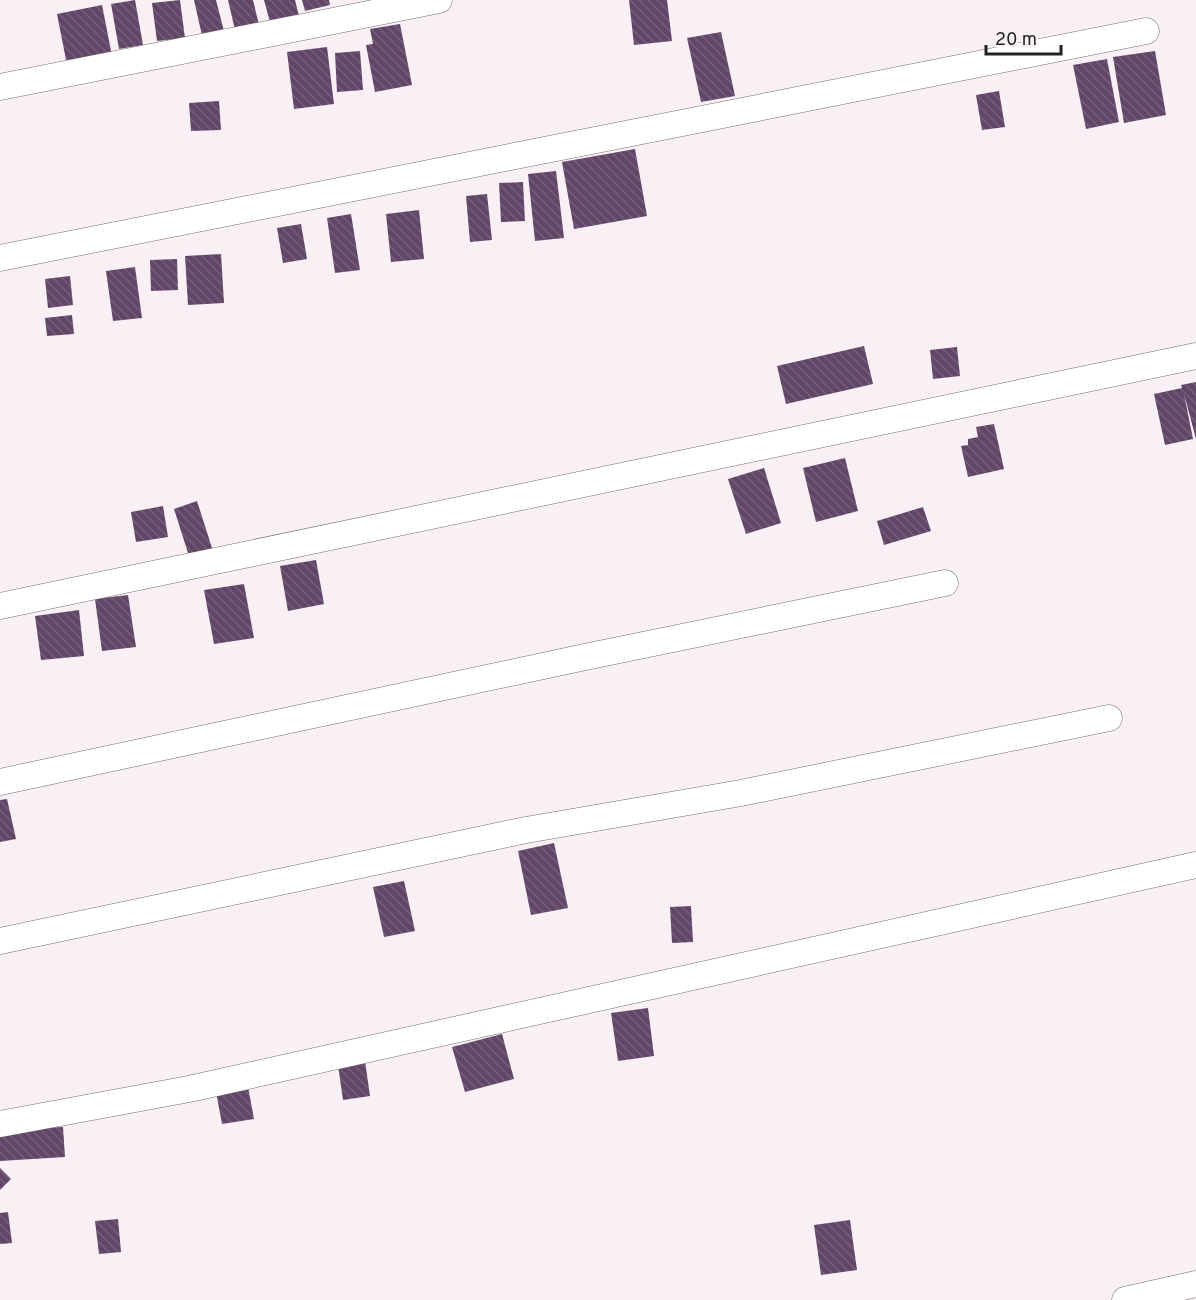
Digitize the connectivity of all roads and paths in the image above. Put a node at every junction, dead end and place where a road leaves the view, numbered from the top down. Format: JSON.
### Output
{"nodes":[{"id":1,"x":439,"y":0,"type":"edge"},
{"id":2,"x":1146,"y":31,"type":"dead end"},
{"id":3,"x":0,"y":87,"type":"edge"},
{"id":4,"x":0,"y":258,"type":"edge"},
{"id":5,"x":1196,"y":356,"type":"edge"},
{"id":6,"x":945,"y":583,"type":"dead end"},
{"id":7,"x":0,"y":606,"type":"edge"},
{"id":8,"x":1109,"y":718,"type":"dead end"},
{"id":9,"x":0,"y":782,"type":"edge"},
{"id":10,"x":1196,"y":865,"type":"edge"},
{"id":11,"x":0,"y":941,"type":"edge"},
{"id":12,"x":0,"y":1124,"type":"edge"},
{"id":13,"x":1196,"y":1284,"type":"edge"},
{"id":14,"x":1125,"y":1300,"type":"edge"}],
"edges":[{"from":1,"to":3,"type":"street"},
{"from":2,"to":4,"type":"street"},
{"from":5,"to":7,"type":"street"},
{"from":6,"to":9,"type":"street"},
{"from":8,"to":11,"type":"street"},
{"from":10,"to":12,"type":"street"},
{"from":13,"to":14,"type":"street"}]}
